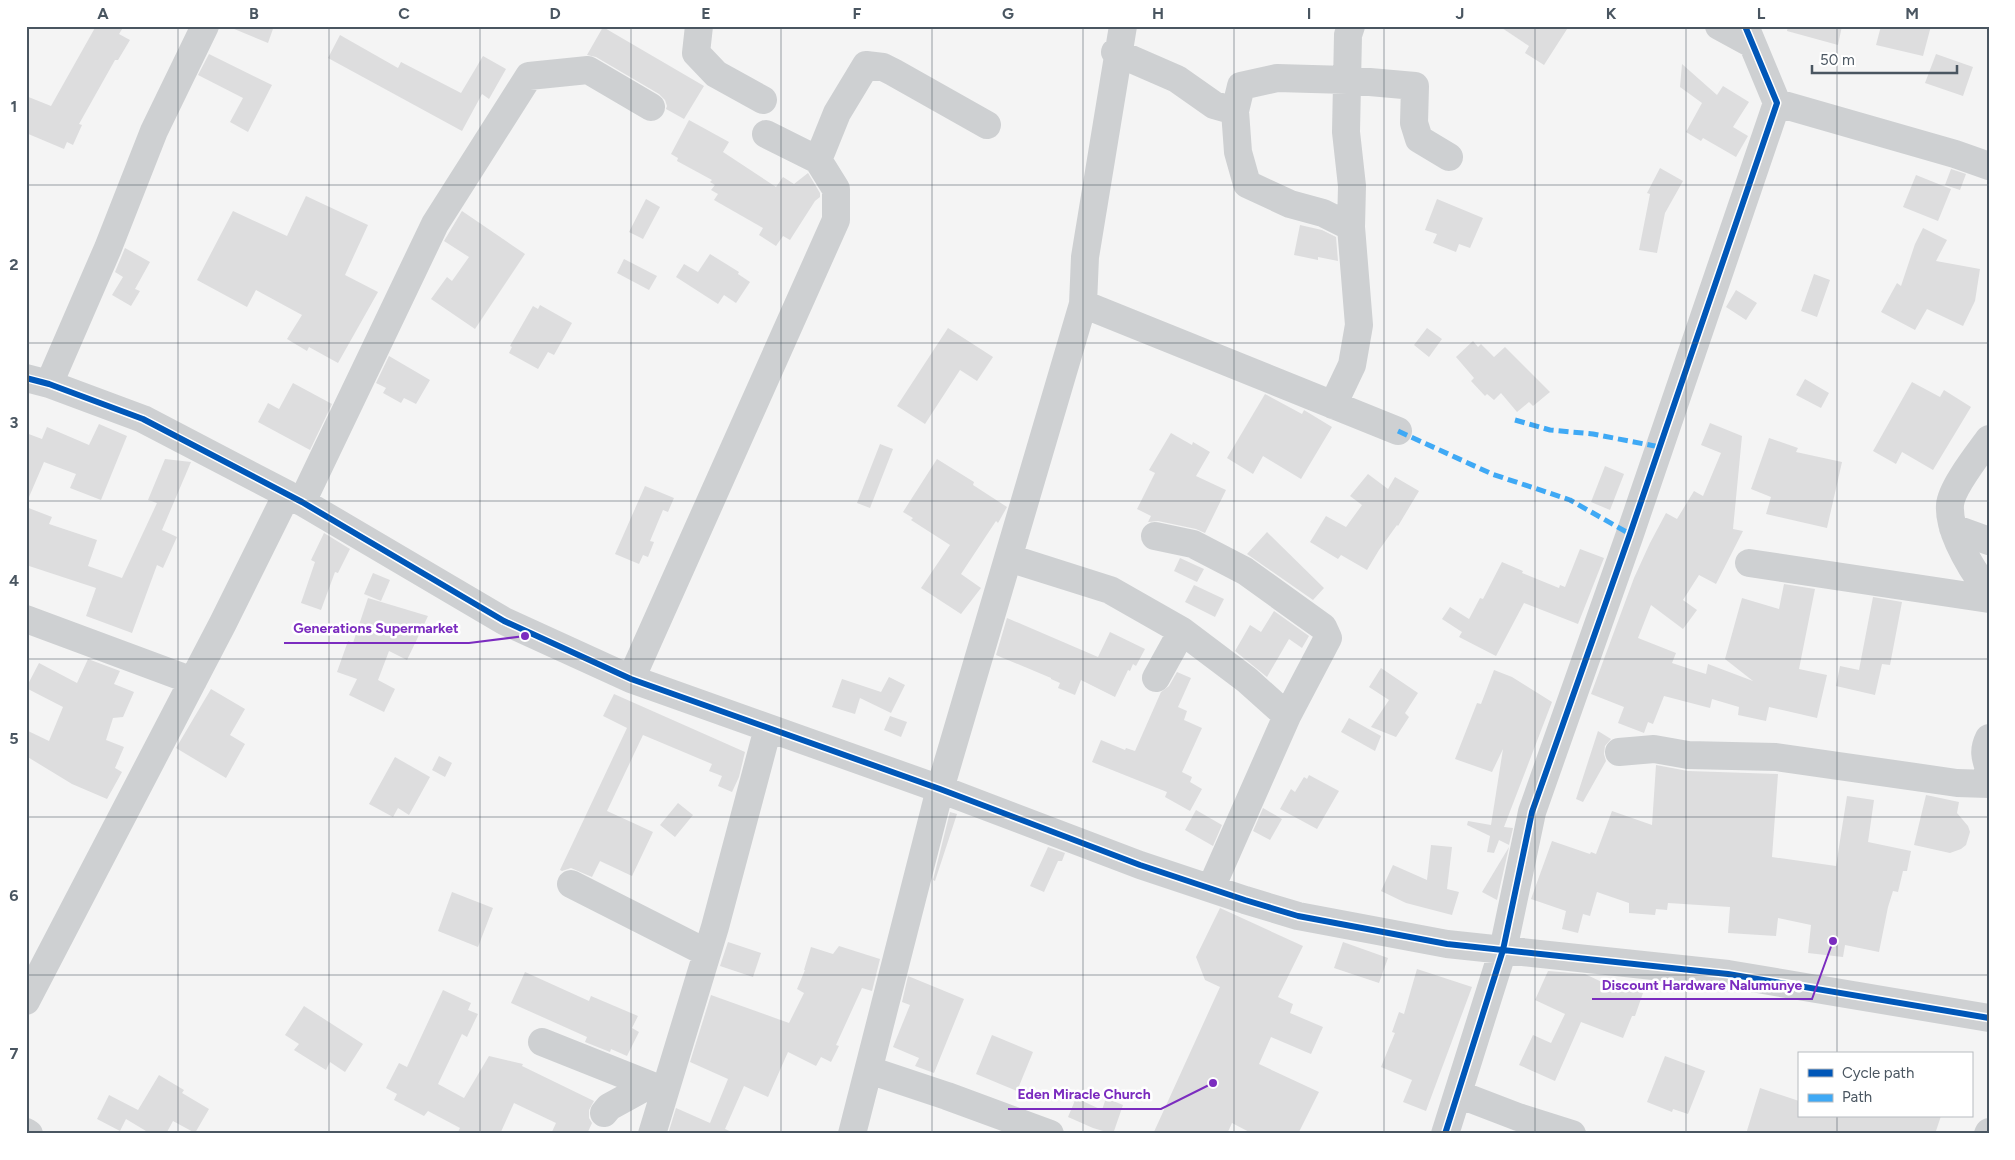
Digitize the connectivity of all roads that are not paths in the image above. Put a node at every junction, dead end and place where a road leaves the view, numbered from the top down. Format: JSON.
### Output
{"nodes":[{"id":1,"x":204,"y":26,"type":"edge"},
{"id":2,"x":699,"y":26,"type":"edge"},
{"id":3,"x":1351,"y":26,"type":"edge"},
{"id":4,"x":1718,"y":26,"type":"edge"},
{"id":5,"x":1749,"y":35,"type":"edge"},
{"id":6,"x":1119,"y":44,"type":"edge"},
{"id":7,"x":1347,"y":80,"type":"junction"},
{"id":8,"x":762,"y":100,"type":"dead end"},
{"id":9,"x":1777,"y":103,"type":"junction"},
{"id":10,"x":651,"y":107,"type":"dead end"},
{"id":11,"x":1235,"y":111,"type":"junction"},
{"id":12,"x":986,"y":125,"type":"dead end"},
{"id":13,"x":766,"y":134,"type":"dead end"},
{"id":14,"x":1449,"y":156,"type":"dead end"},
{"id":15,"x":818,"y":160,"type":"junction"},
{"id":16,"x":1989,"y":166,"type":"edge"},
{"id":17,"x":1351,"y":227,"type":"junction"},
{"id":18,"x":1084,"y":304,"type":"junction"},
{"id":19,"x":38,"y":381,"type":"edge"},
{"id":20,"x":1333,"y":405,"type":"junction"},
{"id":21,"x":1398,"y":431,"type":"dead end"},
{"id":22,"x":1989,"y":439,"type":"edge"},
{"id":23,"x":294,"y":498,"type":"junction"},
{"id":24,"x":1953,"y":528,"type":"junction"},
{"id":25,"x":1154,"y":536,"type":"dead end"},
{"id":26,"x":1989,"y":541,"type":"edge"},
{"id":27,"x":1009,"y":558,"type":"junction"},
{"id":28,"x":1749,"y":563,"type":"dead end"},
{"id":29,"x":1989,"y":592,"type":"edge"},
{"id":30,"x":1989,"y":599,"type":"edge"},
{"id":31,"x":26,"y":618,"type":"edge"},
{"id":32,"x":1182,"y":631,"type":"junction"},
{"id":33,"x":1156,"y":678,"type":"dead end"},
{"id":34,"x":631,"y":679,"type":"junction"},
{"id":35,"x":193,"y":681,"type":"junction"},
{"id":36,"x":1287,"y":716,"type":"junction"},
{"id":37,"x":768,"y":728,"type":"junction"},
{"id":38,"x":1989,"y":738,"type":"edge"},
{"id":39,"x":1619,"y":752,"type":"dead end"},
{"id":40,"x":1989,"y":769,"type":"edge"},
{"id":41,"x":1989,"y":784,"type":"edge"},
{"id":42,"x":940,"y":789,"type":"junction"},
{"id":43,"x":571,"y":884,"type":"dead end"},
{"id":44,"x":1211,"y":888,"type":"junction"},
{"id":45,"x":1503,"y":950,"type":"junction"},
{"id":46,"x":707,"y":953,"type":"junction"},
{"id":47,"x":26,"y":1000,"type":"edge"},
{"id":48,"x":1989,"y":1018,"type":"edge"},
{"id":49,"x":542,"y":1042,"type":"dead end"},
{"id":50,"x":869,"y":1070,"type":"junction"},
{"id":51,"x":657,"y":1088,"type":"junction"},
{"id":52,"x":1458,"y":1094,"type":"junction"},
{"id":53,"x":604,"y":1113,"type":"dead end"},
{"id":54,"x":652,"y":1134,"type":"edge"},
{"id":55,"x":852,"y":1134,"type":"edge"},
{"id":56,"x":1050,"y":1134,"type":"edge"},
{"id":57,"x":1445,"y":1134,"type":"edge"},
{"id":58,"x":1572,"y":1134,"type":"edge"}],
"edges":[{"from":1,"to":19,"type":"street"},
{"from":2,"to":8,"type":"street"},
{"from":3,"to":7,"type":"street"},
{"from":4,"to":5,"type":"street"},
{"from":5,"to":9,"type":"street"},
{"from":6,"to":11,"type":"street"},
{"from":6,"to":18,"type":"street"},
{"from":7,"to":11,"type":"street"},
{"from":7,"to":14,"type":"street"},
{"from":7,"to":17,"type":"street"},
{"from":9,"to":16,"type":"street"},
{"from":9,"to":45,"type":"street"},
{"from":10,"to":23,"type":"street"},
{"from":11,"to":17,"type":"street"},
{"from":12,"to":15,"type":"street"},
{"from":13,"to":15,"type":"street"},
{"from":15,"to":34,"type":"street"},
{"from":17,"to":20,"type":"street"},
{"from":18,"to":20,"type":"street"},
{"from":18,"to":27,"type":"street"},
{"from":19,"to":23,"type":"street"},
{"from":20,"to":21,"type":"street"},
{"from":22,"to":24,"type":"street"},
{"from":23,"to":34,"type":"street"},
{"from":23,"to":35,"type":"street"},
{"from":24,"to":26,"type":"street"},
{"from":24,"to":29,"type":"street"},
{"from":25,"to":36,"type":"street"},
{"from":27,"to":32,"type":"street"},
{"from":27,"to":42,"type":"street"},
{"from":28,"to":30,"type":"street"},
{"from":31,"to":35,"type":"street"},
{"from":32,"to":33,"type":"street"},
{"from":32,"to":36,"type":"street"},
{"from":34,"to":37,"type":"street"},
{"from":35,"to":47,"type":"street"},
{"from":36,"to":44,"type":"street"},
{"from":37,"to":42,"type":"street"},
{"from":37,"to":46,"type":"street"},
{"from":38,"to":40,"type":"street"},
{"from":39,"to":41,"type":"street"},
{"from":42,"to":44,"type":"street"},
{"from":42,"to":50,"type":"street"},
{"from":43,"to":46,"type":"street"},
{"from":44,"to":45,"type":"street"},
{"from":45,"to":48,"type":"street"},
{"from":45,"to":52,"type":"street"},
{"from":46,"to":51,"type":"street"},
{"from":49,"to":51,"type":"street"},
{"from":50,"to":55,"type":"street"},
{"from":50,"to":56,"type":"street"},
{"from":51,"to":53,"type":"street"},
{"from":51,"to":54,"type":"street"},
{"from":52,"to":57,"type":"street"},
{"from":52,"to":58,"type":"street"}]}
